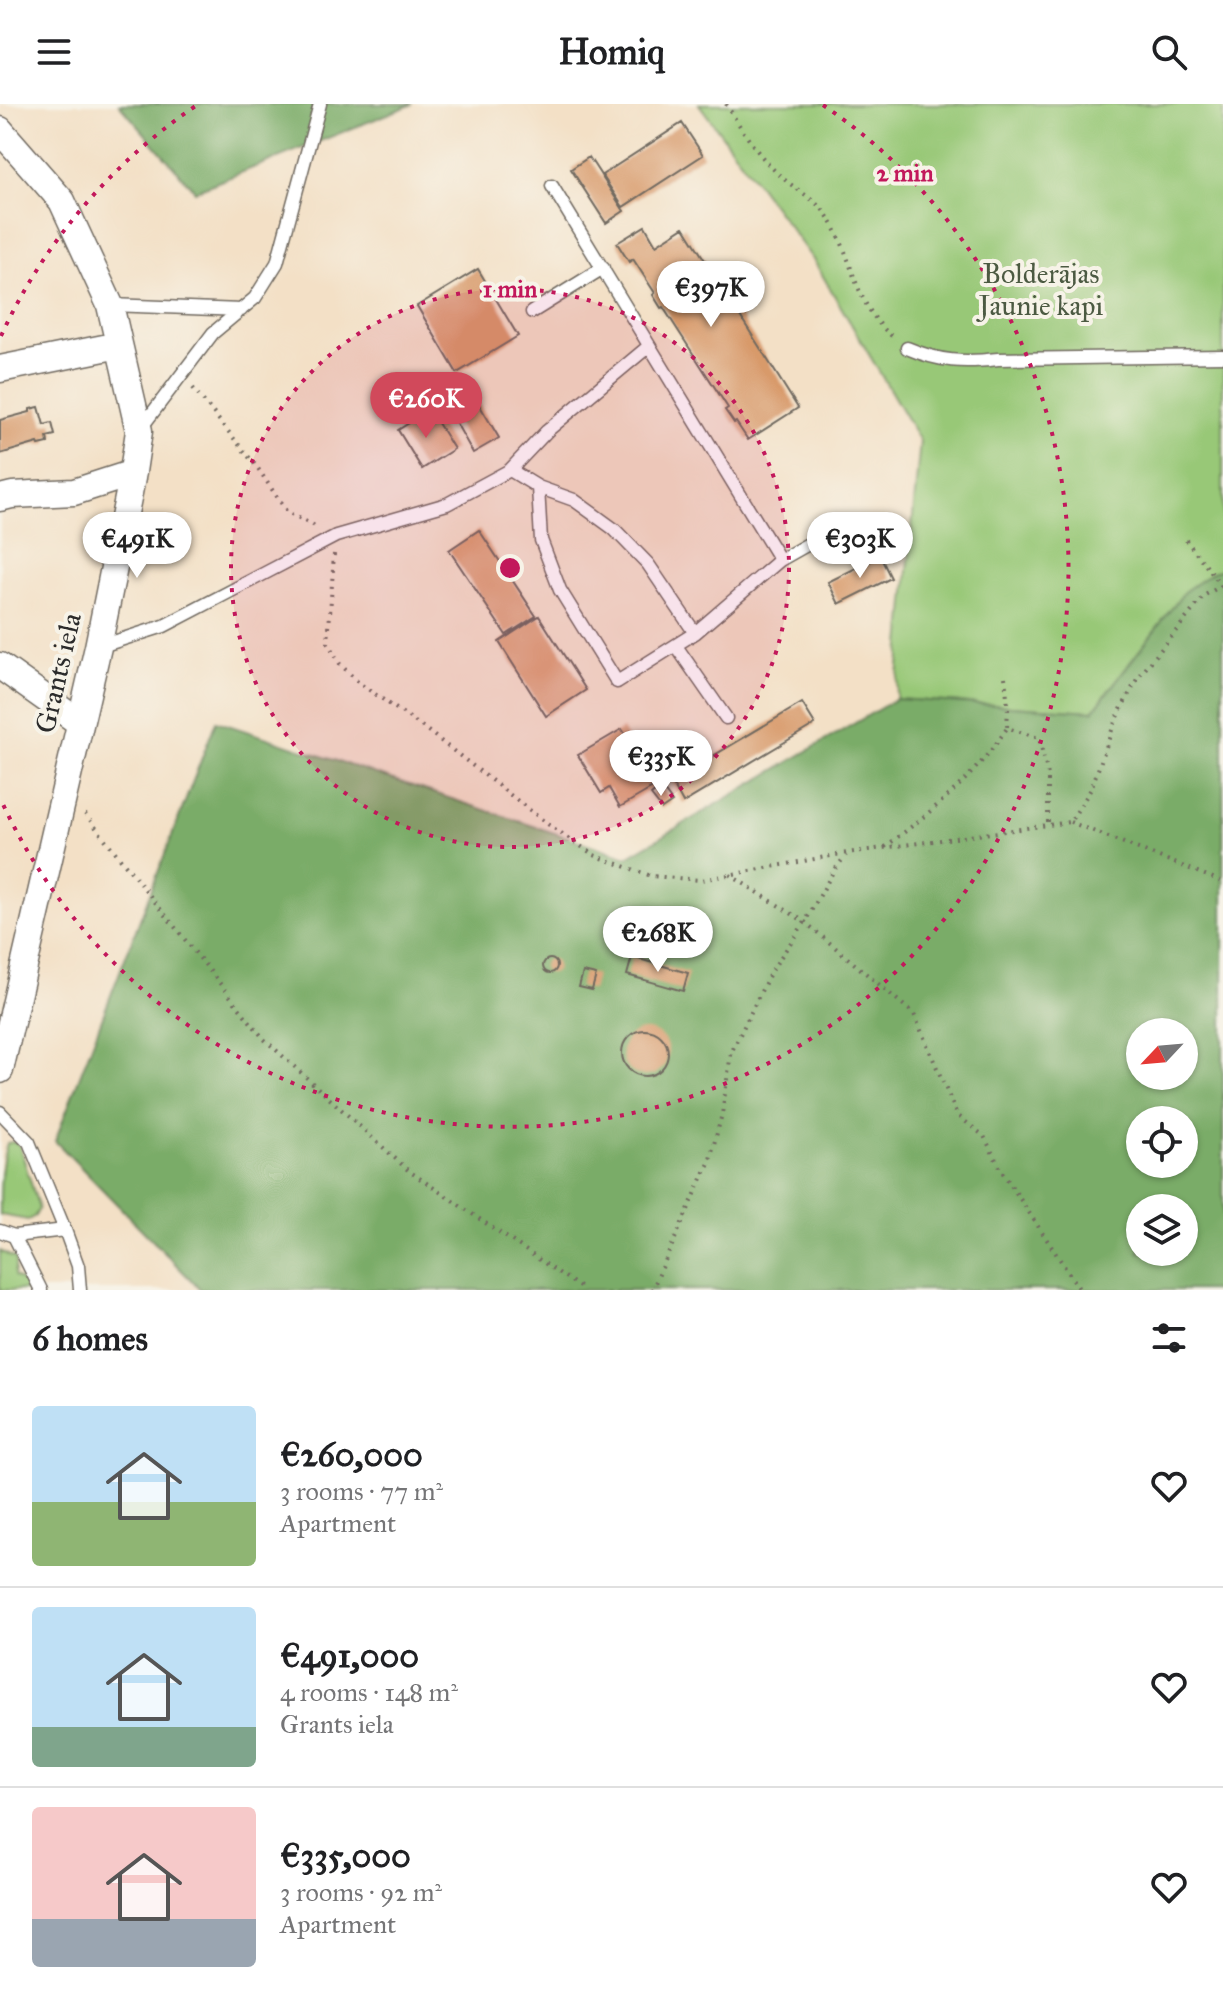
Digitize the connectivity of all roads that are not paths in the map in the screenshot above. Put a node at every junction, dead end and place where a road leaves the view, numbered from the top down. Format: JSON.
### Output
{"nodes":[{"id":1,"x":320,"y":104,"type":"edge"},
{"id":2,"x":0,"y":130,"type":"edge"},
{"id":3,"x":552,"y":186,"type":"dead end"},
{"id":4,"x":603,"y":268,"type":"junction"},
{"id":5,"x":110,"y":305,"type":"junction"},
{"id":6,"x":241,"y":310,"type":"junction"},
{"id":7,"x":532,"y":312,"type":"dead end"},
{"id":8,"x":119,"y":345,"type":"junction"},
{"id":9,"x":649,"y":346,"type":"junction"},
{"id":10,"x":907,"y":348,"type":"road end"},
{"id":11,"x":1223,"y":356,"type":"edge"},
{"id":12,"x":0,"y":369,"type":"edge"},
{"id":13,"x":139,"y":431,"type":"junction"},
{"id":14,"x":510,"y":470,"type":"junction"},
{"id":15,"x":133,"y":473,"type":"junction"},
{"id":16,"x":538,"y":487,"type":"junction"},
{"id":17,"x":0,"y":498,"type":"edge"},
{"id":18,"x":826,"y":534,"type":"dead end"},
{"id":19,"x":780,"y":560,"type":"junction"},
{"id":20,"x":695,"y":633,"type":"junction"},
{"id":21,"x":676,"y":646,"type":"junction"},
{"id":22,"x":98,"y":647,"type":"junction"},
{"id":23,"x":0,"y":666,"type":"edge"},
{"id":24,"x":726,"y":718,"type":"dead end"},
{"id":25,"x":80,"y":723,"type":"junction"},
{"id":26,"x":0,"y":1070,"type":"edge"},
{"id":27,"x":0,"y":1112,"type":"edge"},
{"id":28,"x":65,"y":1230,"type":"junction"},
{"id":29,"x":0,"y":1231,"type":"edge"},
{"id":30,"x":14,"y":1236,"type":"junction"},
{"id":31,"x":41,"y":1290,"type":"edge"},
{"id":32,"x":80,"y":1290,"type":"edge"}],
"edges":[{"from":1,"to":6,"type":"lane"},
{"from":2,"to":5,"type":"street","name":"Grants iela"},
{"from":3,"to":4,"type":"lane"},
{"from":4,"to":7,"type":"lane"},
{"from":4,"to":9,"type":"lane"},
{"from":5,"to":6,"type":"lane"},
{"from":5,"to":8,"type":"street","name":"Grants iela"},
{"from":6,"to":13,"type":"lane"},
{"from":8,"to":12,"type":"street"},
{"from":8,"to":13,"type":"street","name":"Grants iela"},
{"from":9,"to":14,"type":"lane"},
{"from":9,"to":19,"type":"lane"},
{"from":10,"to":11,"type":"lane"},
{"from":13,"to":15,"type":"street","name":"Grants iela"},
{"from":14,"to":16,"type":"lane"},
{"from":14,"to":22,"type":"lane"},
{"from":15,"to":17,"type":"street"},
{"from":15,"to":22,"type":"street","name":"Grants iela"},
{"from":16,"to":20,"type":"lane"},
{"from":16,"to":21,"type":"lane"},
{"from":18,"to":19,"type":"lane"},
{"from":19,"to":20,"type":"lane"},
{"from":20,"to":21,"type":"lane"},
{"from":21,"to":24,"type":"lane"},
{"from":22,"to":25,"type":"street","name":"Grants iela"},
{"from":23,"to":25,"type":"street"},
{"from":25,"to":26,"type":"street","name":"Grants iela"},
{"from":27,"to":28,"type":"lane"},
{"from":28,"to":30,"type":"lane"},
{"from":28,"to":32,"type":"lane"},
{"from":29,"to":30,"type":"lane"},
{"from":30,"to":31,"type":"lane"}]}
